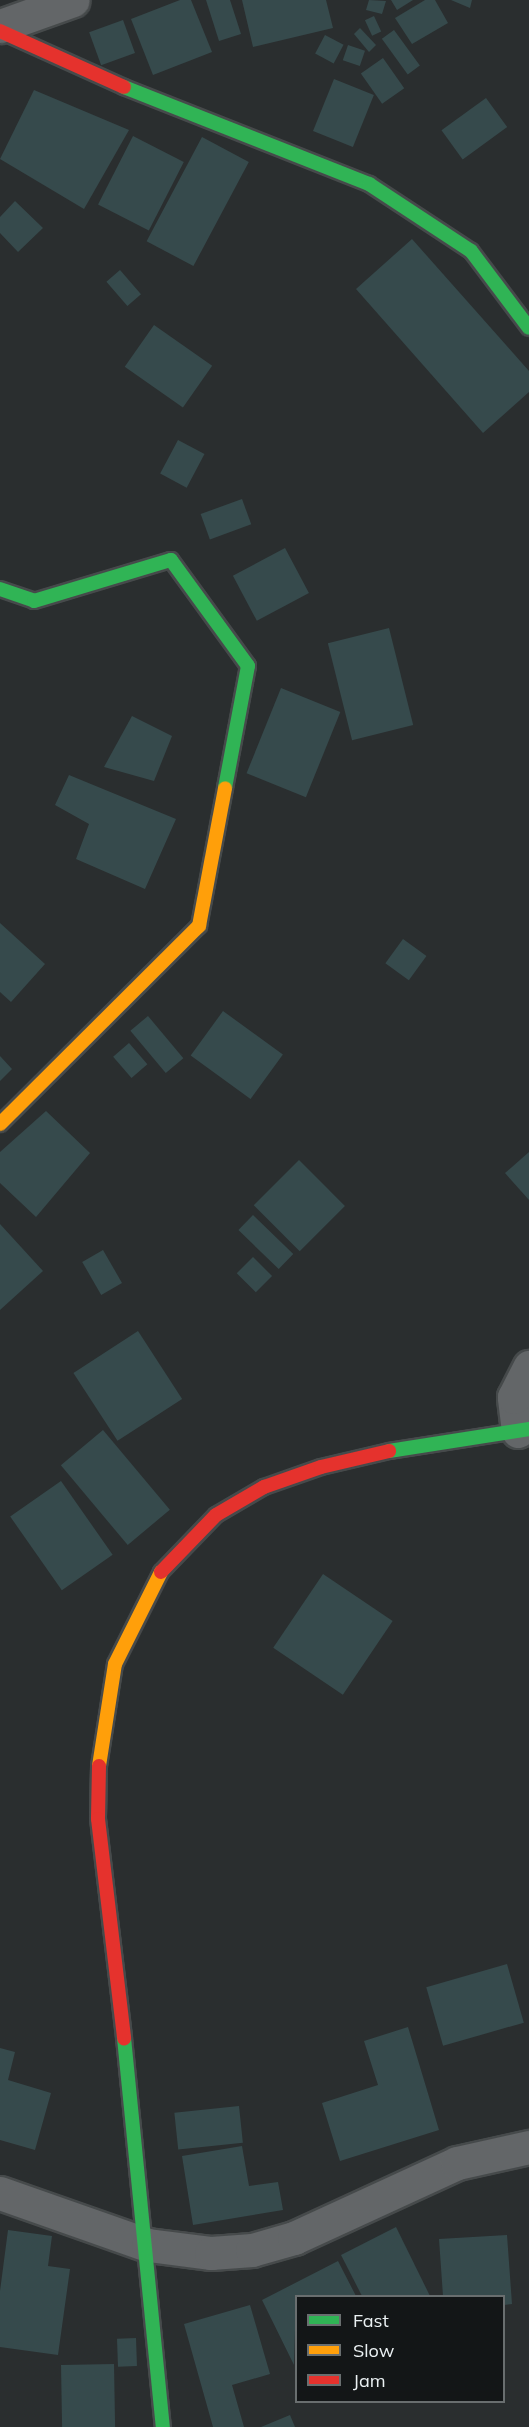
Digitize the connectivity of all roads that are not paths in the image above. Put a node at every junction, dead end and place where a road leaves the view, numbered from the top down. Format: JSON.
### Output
{"nodes":[{"id":1,"x":73,"y":0,"type":"edge"},
{"id":2,"x":0,"y":26,"type":"edge"},
{"id":3,"x":0,"y":31,"type":"edge"},
{"id":4,"x":529,"y":328,"type":"edge"},
{"id":5,"x":0,"y":589,"type":"edge"},
{"id":6,"x":0,"y":1124,"type":"edge"},
{"id":7,"x":529,"y":1367,"type":"edge"},
{"id":8,"x":523,"y":1430,"type":"edge"},
{"id":9,"x":529,"y":2147,"type":"edge"},
{"id":10,"x":0,"y":2193,"type":"edge"},
{"id":11,"x":148,"y":2245,"type":"junction"},
{"id":12,"x":163,"y":2427,"type":"edge"}],
"edges":[{"from":1,"to":2,"type":"street"},
{"from":3,"to":4,"type":"street"},
{"from":5,"to":6,"type":"street"},
{"from":7,"to":8,"type":"street"},
{"from":8,"to":11,"type":"street"},
{"from":9,"to":11,"type":"street"},
{"from":10,"to":11,"type":"street"},
{"from":11,"to":12,"type":"street"}]}
